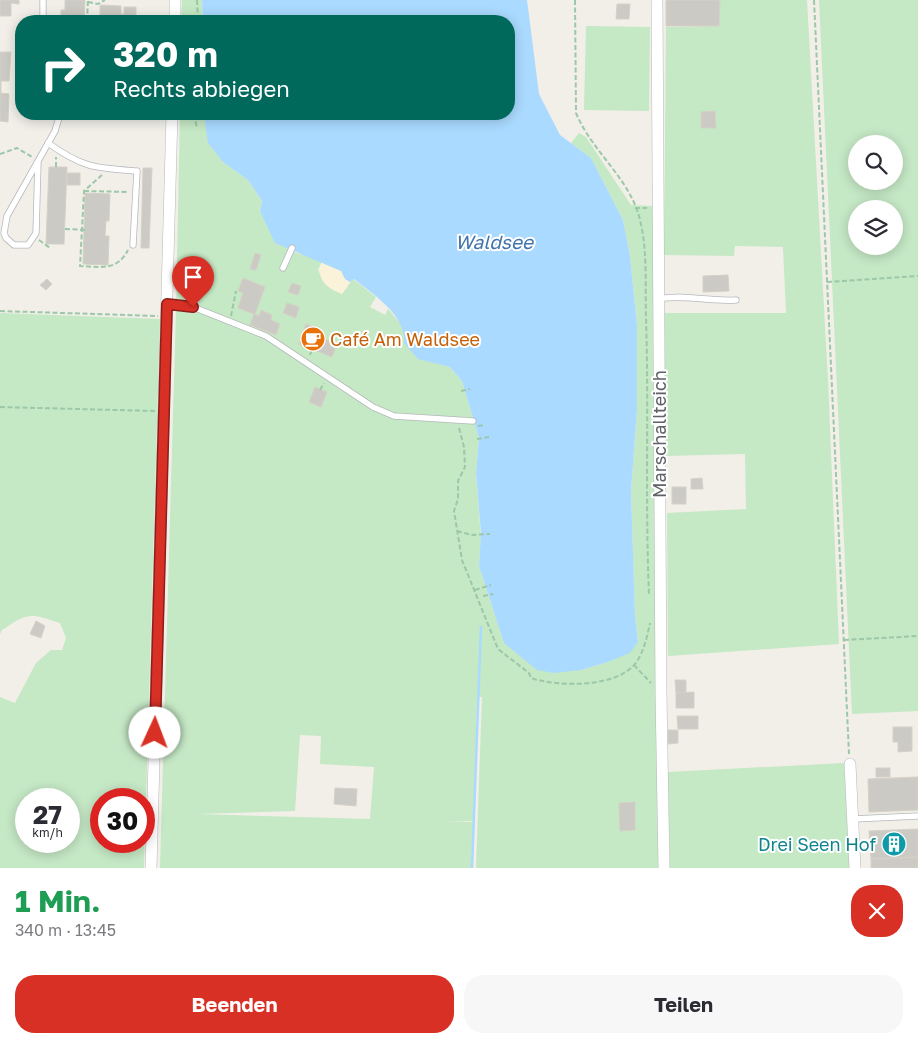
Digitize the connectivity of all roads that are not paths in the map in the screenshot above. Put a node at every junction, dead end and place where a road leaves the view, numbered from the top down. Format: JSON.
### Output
{"nodes":[{"id":1,"x":42,"y":0,"type":"edge"},
{"id":2,"x":175,"y":0,"type":"edge"},
{"id":3,"x":657,"y":0,"type":"edge"},
{"id":4,"x":43,"y":15,"type":"edge"},
{"id":5,"x":174,"y":15,"type":"edge"},
{"id":6,"x":58,"y":120,"type":"edge"},
{"id":7,"x":172,"y":120,"type":"edge"},
{"id":8,"x":48,"y":143,"type":"junction"},
{"id":9,"x":38,"y":161,"type":"junction"},
{"id":10,"x":134,"y":245,"type":"road end"},
{"id":11,"x":292,"y":248,"type":"dead end"},
{"id":12,"x":283,"y":268,"type":"dead end"},
{"id":13,"x":658,"y":299,"type":"junction"},
{"id":14,"x":736,"y":300,"type":"dead end"},
{"id":15,"x":167,"y":304,"type":"junction"},
{"id":16,"x":473,"y":424,"type":"road end"},
{"id":17,"x":850,"y":764,"type":"road end"},
{"id":18,"x":918,"y":816,"type":"edge"},
{"id":19,"x":852,"y":819,"type":"junction"},
{"id":20,"x":151,"y":868,"type":"edge"},
{"id":21,"x":664,"y":868,"type":"edge"},
{"id":22,"x":855,"y":868,"type":"edge"}],
"edges":[{"from":1,"to":4,"type":"lane"},
{"from":2,"to":5,"type":"street"},
{"from":3,"to":13,"type":"street","name":"Marschallteich"},
{"from":6,"to":8,"type":"lane"},
{"from":7,"to":15,"type":"street"},
{"from":8,"to":9,"type":"lane"},
{"from":8,"to":10,"type":"lane"},
{"from":9,"to":9,"type":"lane"},
{"from":11,"to":12,"type":"lane"},
{"from":13,"to":14,"type":"lane"},
{"from":13,"to":21,"type":"street","name":"Marschallteich"},
{"from":15,"to":16,"type":"lane"},
{"from":15,"to":20,"type":"street"},
{"from":17,"to":19,"type":"street"},
{"from":18,"to":19,"type":"lane"},
{"from":19,"to":22,"type":"street"}]}
